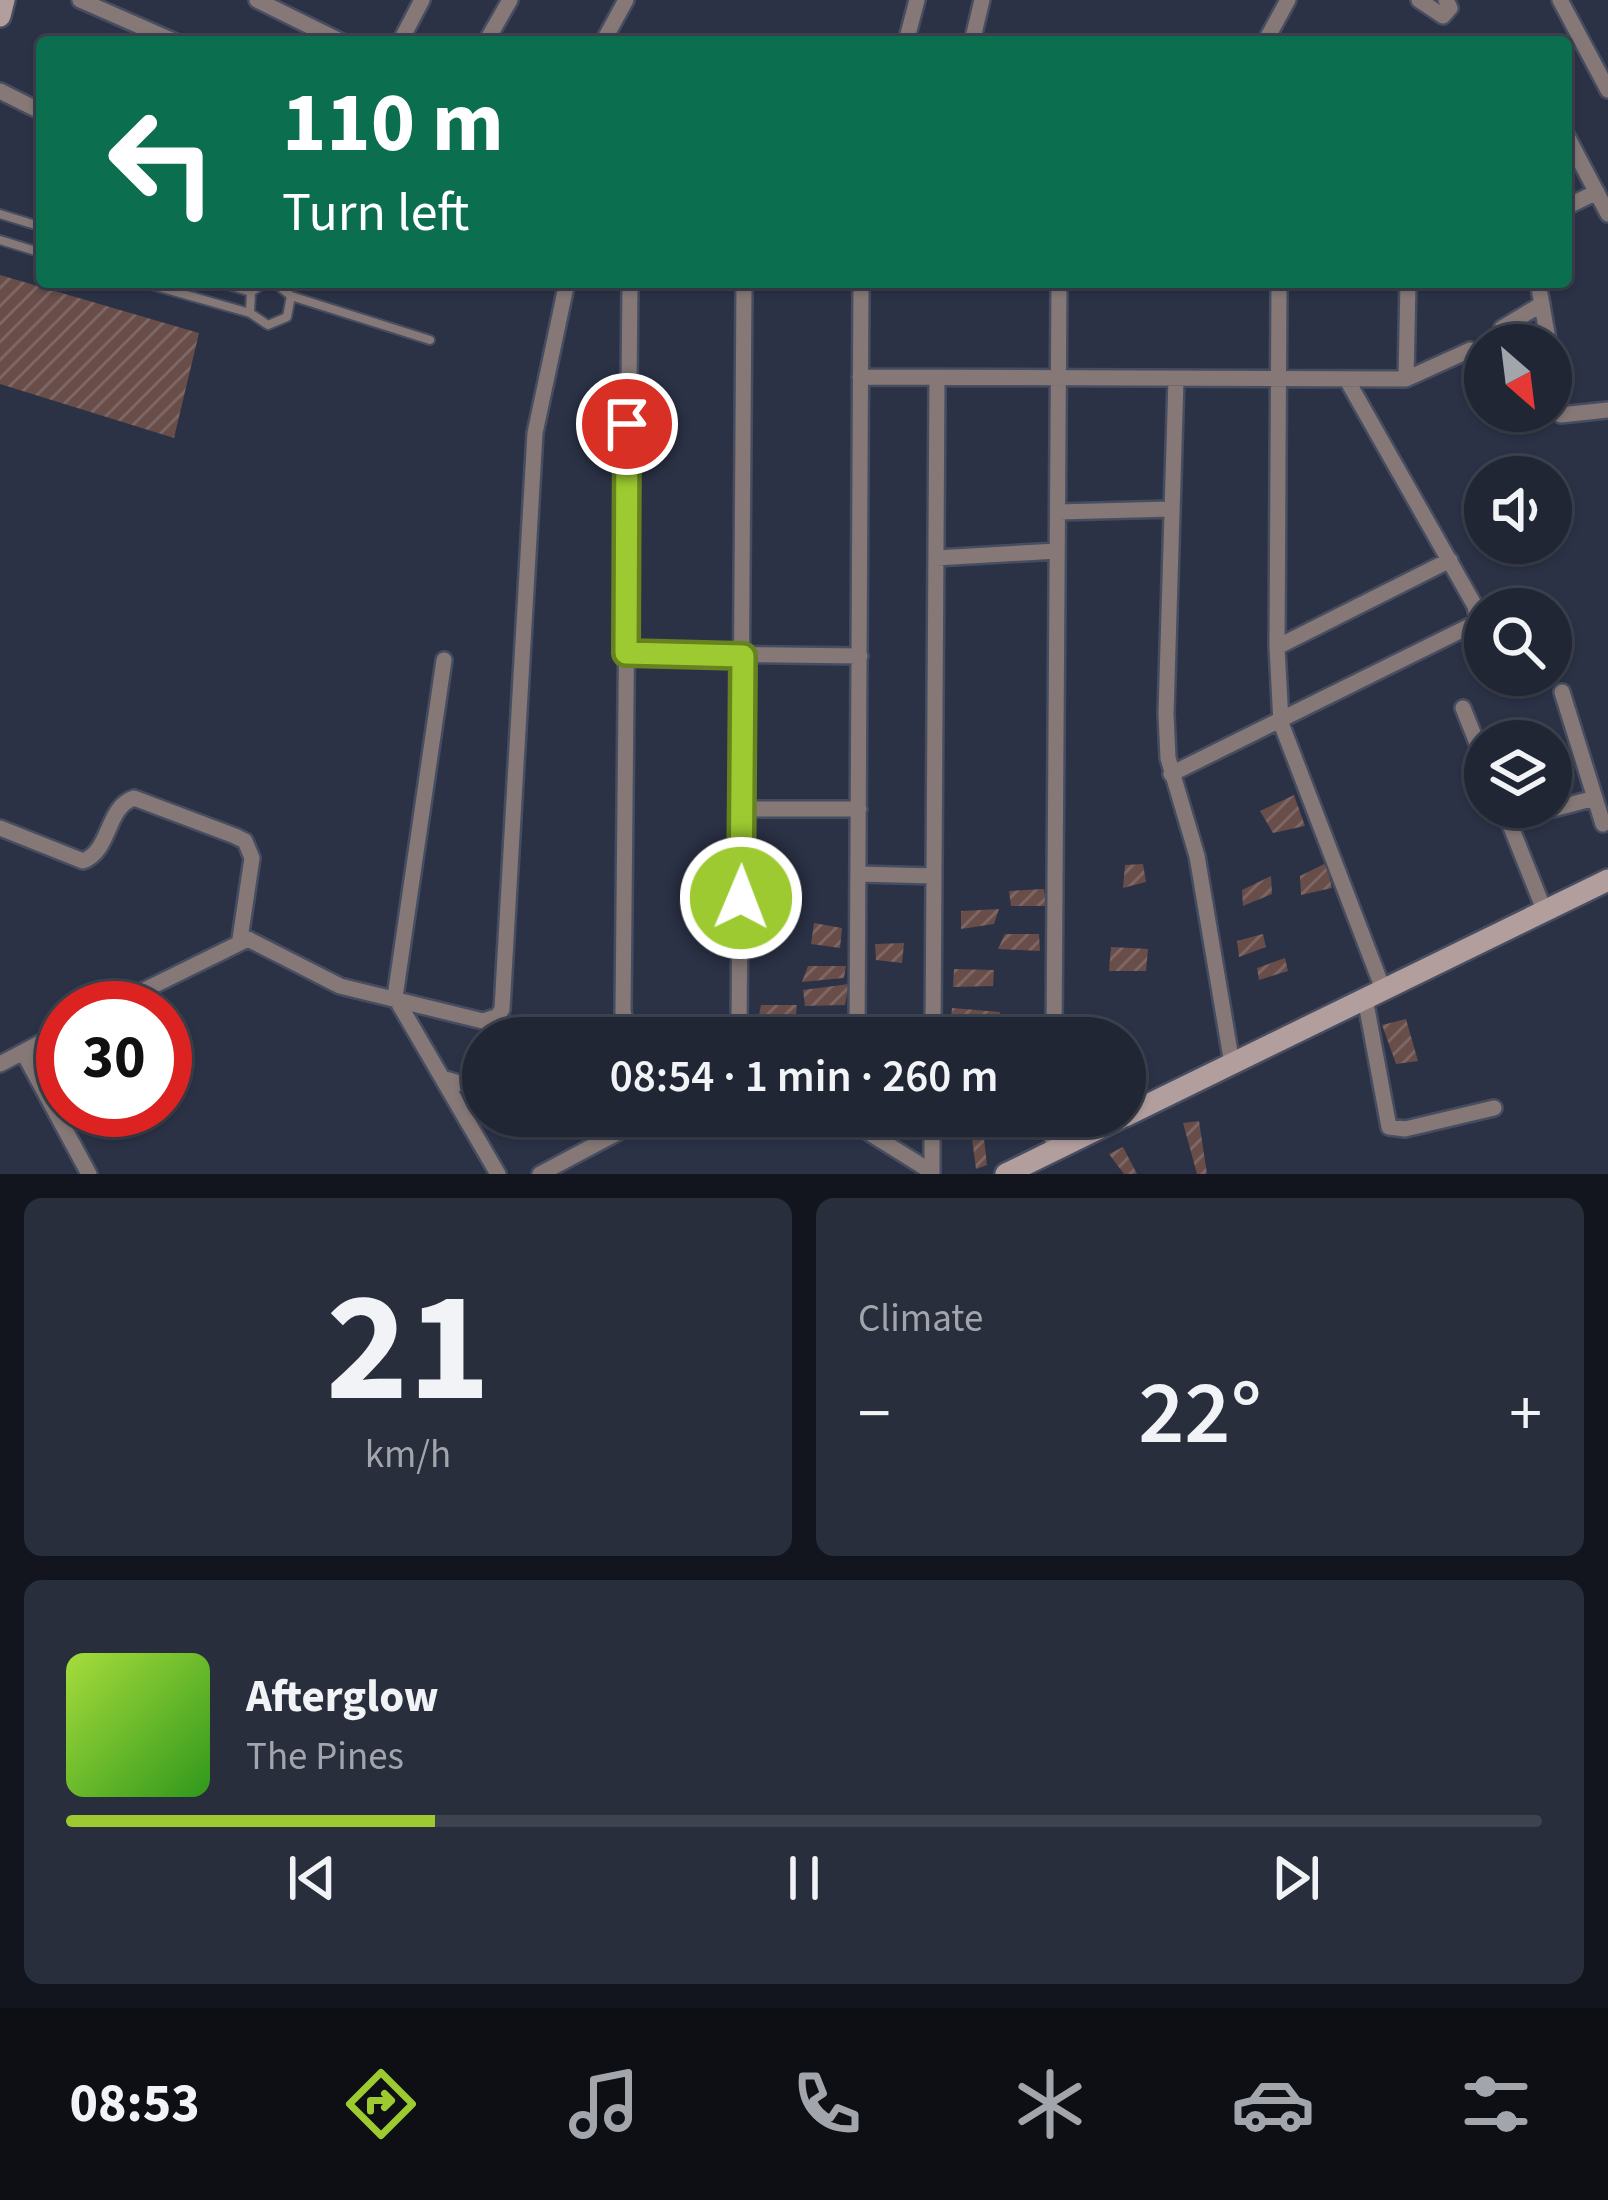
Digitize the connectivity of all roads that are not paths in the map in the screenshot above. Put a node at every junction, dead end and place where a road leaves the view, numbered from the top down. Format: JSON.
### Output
{"nodes":[{"id":1,"x":4,"y":0,"type":"edge"},
{"id":2,"x":80,"y":0,"type":"edge"},
{"id":3,"x":257,"y":0,"type":"edge"},
{"id":4,"x":422,"y":0,"type":"edge"},
{"id":5,"x":510,"y":0,"type":"edge"},
{"id":6,"x":626,"y":0,"type":"edge"},
{"id":7,"x":917,"y":0,"type":"edge"},
{"id":8,"x":982,"y":0,"type":"edge"},
{"id":9,"x":1288,"y":0,"type":"edge"},
{"id":10,"x":1419,"y":0,"type":"edge"},
{"id":11,"x":1446,"y":0,"type":"edge"},
{"id":12,"x":1560,"y":0,"type":"edge"},
{"id":13,"x":0,"y":16,"type":"edge"},
{"id":14,"x":162,"y":36,"type":"edge"},
{"id":15,"x":330,"y":36,"type":"edge"},
{"id":16,"x":403,"y":36,"type":"edge"},
{"id":17,"x":489,"y":36,"type":"edge"},
{"id":18,"x":612,"y":36,"type":"edge"},
{"id":19,"x":908,"y":36,"type":"edge"},
{"id":20,"x":973,"y":36,"type":"edge"},
{"id":21,"x":1268,"y":36,"type":"edge"},
{"id":22,"x":1608,"y":90,"type":"edge"},
{"id":23,"x":0,"y":91,"type":"edge"},
{"id":24,"x":36,"y":109,"type":"edge"},
{"id":25,"x":1572,"y":145,"type":"edge"},
{"id":26,"x":1597,"y":192,"type":"junction"},
{"id":27,"x":1572,"y":204,"type":"edge"},
{"id":28,"x":0,"y":214,"type":"edge"},
{"id":29,"x":1608,"y":214,"type":"edge"},
{"id":30,"x":36,"y":225,"type":"edge"},
{"id":31,"x":0,"y":240,"type":"edge"},
{"id":32,"x":36,"y":251,"type":"edge"},
{"id":33,"x":161,"y":288,"type":"edge"},
{"id":34,"x":238,"y":288,"type":"edge"},
{"id":35,"x":259,"y":288,"type":"edge"},
{"id":36,"x":279,"y":288,"type":"edge"},
{"id":37,"x":566,"y":288,"type":"edge"},
{"id":38,"x":630,"y":288,"type":"edge"},
{"id":39,"x":744,"y":288,"type":"edge"},
{"id":40,"x":861,"y":288,"type":"edge"},
{"id":41,"x":1059,"y":288,"type":"edge"},
{"id":42,"x":1280,"y":288,"type":"edge"},
{"id":43,"x":1408,"y":288,"type":"edge"},
{"id":44,"x":1539,"y":288,"type":"edge"},
{"id":45,"x":251,"y":292,"type":"junction"},
{"id":46,"x":291,"y":296,"type":"junction"},
{"id":47,"x":1542,"y":304,"type":"junction"},
{"id":48,"x":250,"y":314,"type":"junction"},
{"id":49,"x":1509,"y":324,"type":"edge"},
{"id":50,"x":1545,"y":324,"type":"edge"},
{"id":51,"x":430,"y":340,"type":"dead end"},
{"id":52,"x":1464,"y":353,"type":"edge"},
{"id":53,"x":860,"y":377,"type":"junction"},
{"id":54,"x":937,"y":377,"type":"junction"},
{"id":55,"x":1061,"y":379,"type":"junction"},
{"id":56,"x":1176,"y":379,"type":"junction"},
{"id":57,"x":1280,"y":379,"type":"junction"},
{"id":58,"x":1347,"y":380,"type":"junction"},
{"id":59,"x":1406,"y":380,"type":"junction"},
{"id":60,"x":1608,"y":410,"type":"edge"},
{"id":61,"x":1572,"y":414,"type":"edge"},
{"id":62,"x":1172,"y":508,"type":"junction"},
{"id":63,"x":1058,"y":512,"type":"junction"},
{"id":64,"x":1057,"y":551,"type":"junction"},
{"id":65,"x":935,"y":558,"type":"junction"},
{"id":66,"x":1450,"y":560,"type":"junction"},
{"id":67,"x":1277,"y":646,"type":"junction"},
{"id":68,"x":626,"y":653,"type":"junction"},
{"id":69,"x":743,"y":656,"type":"junction"},
{"id":70,"x":860,"y":656,"type":"junction"},
{"id":71,"x":443,"y":660,"type":"dead end"},
{"id":72,"x":1563,"y":696,"type":"edge"},
{"id":73,"x":1463,"y":708,"type":"dead end"},
{"id":74,"x":1468,"y":720,"type":"edge"},
{"id":75,"x":1281,"y":723,"type":"junction"},
{"id":76,"x":1172,"y":774,"type":"junction"},
{"id":77,"x":1595,"y":797,"type":"junction"},
{"id":78,"x":1572,"y":801,"type":"edge"},
{"id":79,"x":743,"y":809,"type":"junction"},
{"id":80,"x":859,"y":809,"type":"junction"},
{"id":81,"x":1603,"y":824,"type":"dead end"},
{"id":82,"x":0,"y":828,"type":"edge"},
{"id":83,"x":1512,"y":828,"type":"edge"},
{"id":84,"x":859,"y":874,"type":"junction"},
{"id":85,"x":934,"y":876,"type":"junction"},
{"id":86,"x":1608,"y":880,"type":"edge"},
{"id":87,"x":1545,"y":912,"type":"junction"},
{"id":88,"x":240,"y":939,"type":"junction"},
{"id":89,"x":160,"y":981,"type":"edge"},
{"id":90,"x":1374,"y":993,"type":"junction"},
{"id":91,"x":395,"y":997,"type":"junction"},
{"id":92,"x":624,"y":1017,"type":"edge"},
{"id":93,"x":739,"y":1017,"type":"edge"},
{"id":94,"x":858,"y":1017,"type":"edge"},
{"id":95,"x":933,"y":1017,"type":"edge"},
{"id":96,"x":1054,"y":1017,"type":"edge"},
{"id":97,"x":36,"y":1045,"type":"edge"},
{"id":98,"x":23,"y":1052,"type":"junction"},
{"id":99,"x":0,"y":1064,"type":"edge"},
{"id":100,"x":1232,"y":1064,"type":"junction"},
{"id":101,"x":442,"y":1078,"type":"junction"},
{"id":102,"x":462,"y":1084,"type":"edge"},
{"id":103,"x":1146,"y":1106,"type":"edge"},
{"id":104,"x":1494,"y":1108,"type":"dead end"},
{"id":105,"x":610,"y":1137,"type":"edge"},
{"id":106,"x":875,"y":1137,"type":"edge"},
{"id":107,"x":932,"y":1137,"type":"edge"},
{"id":108,"x":1053,"y":1137,"type":"edge"},
{"id":109,"x":1082,"y":1137,"type":"edge"},
{"id":110,"x":1053,"y":1151,"type":"junction"},
{"id":111,"x":932,"y":1173,"type":"edge"},
{"id":112,"x":89,"y":1174,"type":"edge"},
{"id":113,"x":498,"y":1174,"type":"edge"},
{"id":114,"x":540,"y":1174,"type":"edge"},
{"id":115,"x":1006,"y":1174,"type":"edge"}],
"edges":[{"from":1,"to":13,"type":"street"},
{"from":2,"to":14,"type":"street"},
{"from":3,"to":15,"type":"street"},
{"from":4,"to":16,"type":"street"},
{"from":5,"to":17,"type":"street"},
{"from":6,"to":18,"type":"street"},
{"from":7,"to":19,"type":"street"},
{"from":8,"to":20,"type":"street"},
{"from":9,"to":21,"type":"street"},
{"from":10,"to":11,"type":"street"},
{"from":12,"to":22,"type":"street"},
{"from":23,"to":24,"type":"street"},
{"from":25,"to":26,"type":"street"},
{"from":26,"to":27,"type":"street"},
{"from":26,"to":29,"type":"street"},
{"from":28,"to":30,"type":"lane"},
{"from":31,"to":32,"type":"lane"},
{"from":33,"to":48,"type":"lane"},
{"from":34,"to":45,"type":"lane"},
{"from":35,"to":45,"type":"lane"},
{"from":36,"to":46,"type":"lane"},
{"from":37,"to":91,"type":"street"},
{"from":38,"to":68,"type":"street"},
{"from":39,"to":69,"type":"street"},
{"from":40,"to":53,"type":"street"},
{"from":41,"to":55,"type":"street"},
{"from":42,"to":57,"type":"street"},
{"from":43,"to":59,"type":"street"},
{"from":44,"to":47,"type":"street"},
{"from":45,"to":48,"type":"lane"},
{"from":46,"to":48,"type":"lane"},
{"from":46,"to":51,"type":"lane"},
{"from":47,"to":49,"type":"street"},
{"from":47,"to":50,"type":"street"},
{"from":52,"to":59,"type":"street"},
{"from":53,"to":54,"type":"street"},
{"from":53,"to":70,"type":"street"},
{"from":54,"to":55,"type":"street"},
{"from":54,"to":65,"type":"street"},
{"from":55,"to":56,"type":"street"},
{"from":55,"to":63,"type":"street"},
{"from":56,"to":57,"type":"street"},
{"from":56,"to":62,"type":"street"},
{"from":57,"to":58,"type":"street"},
{"from":57,"to":67,"type":"street"},
{"from":58,"to":59,"type":"street"},
{"from":58,"to":66,"type":"street"},
{"from":60,"to":61,"type":"street"},
{"from":62,"to":63,"type":"street"},
{"from":62,"to":76,"type":"street"},
{"from":63,"to":64,"type":"street"},
{"from":64,"to":65,"type":"street"},
{"from":64,"to":96,"type":"street"},
{"from":65,"to":85,"type":"street"},
{"from":66,"to":67,"type":"street"},
{"from":66,"to":75,"type":"street"},
{"from":67,"to":75,"type":"street"},
{"from":68,"to":69,"type":"street"},
{"from":68,"to":92,"type":"street"},
{"from":69,"to":70,"type":"street"},
{"from":69,"to":79,"type":"street"},
{"from":70,"to":80,"type":"street"},
{"from":71,"to":91,"type":"street"},
{"from":72,"to":77,"type":"street"},
{"from":73,"to":74,"type":"street"},
{"from":75,"to":76,"type":"street"},
{"from":75,"to":90,"type":"street"},
{"from":76,"to":100,"type":"street"},
{"from":77,"to":78,"type":"street"},
{"from":77,"to":81,"type":"street"},
{"from":79,"to":80,"type":"street"},
{"from":79,"to":93,"type":"street"},
{"from":80,"to":84,"type":"street"},
{"from":82,"to":88,"type":"street"},
{"from":83,"to":87,"type":"street"},
{"from":84,"to":85,"type":"street"},
{"from":84,"to":94,"type":"street"},
{"from":85,"to":95,"type":"street"},
{"from":86,"to":87,"type":"street"},
{"from":87,"to":90,"type":"street"},
{"from":88,"to":89,"type":"street"},
{"from":88,"to":91,"type":"street"},
{"from":90,"to":100,"type":"street"},
{"from":90,"to":104,"type":"street"},
{"from":91,"to":101,"type":"street"},
{"from":97,"to":98,"type":"street"},
{"from":98,"to":99,"type":"street"},
{"from":98,"to":112,"type":"street"},
{"from":100,"to":103,"type":"street"},
{"from":101,"to":102,"type":"street"},
{"from":101,"to":113,"type":"street"},
{"from":105,"to":114,"type":"street"},
{"from":106,"to":111,"type":"street"},
{"from":107,"to":111,"type":"street"},
{"from":108,"to":110,"type":"street"},
{"from":109,"to":110,"type":"street"},
{"from":110,"to":115,"type":"street"}]}
